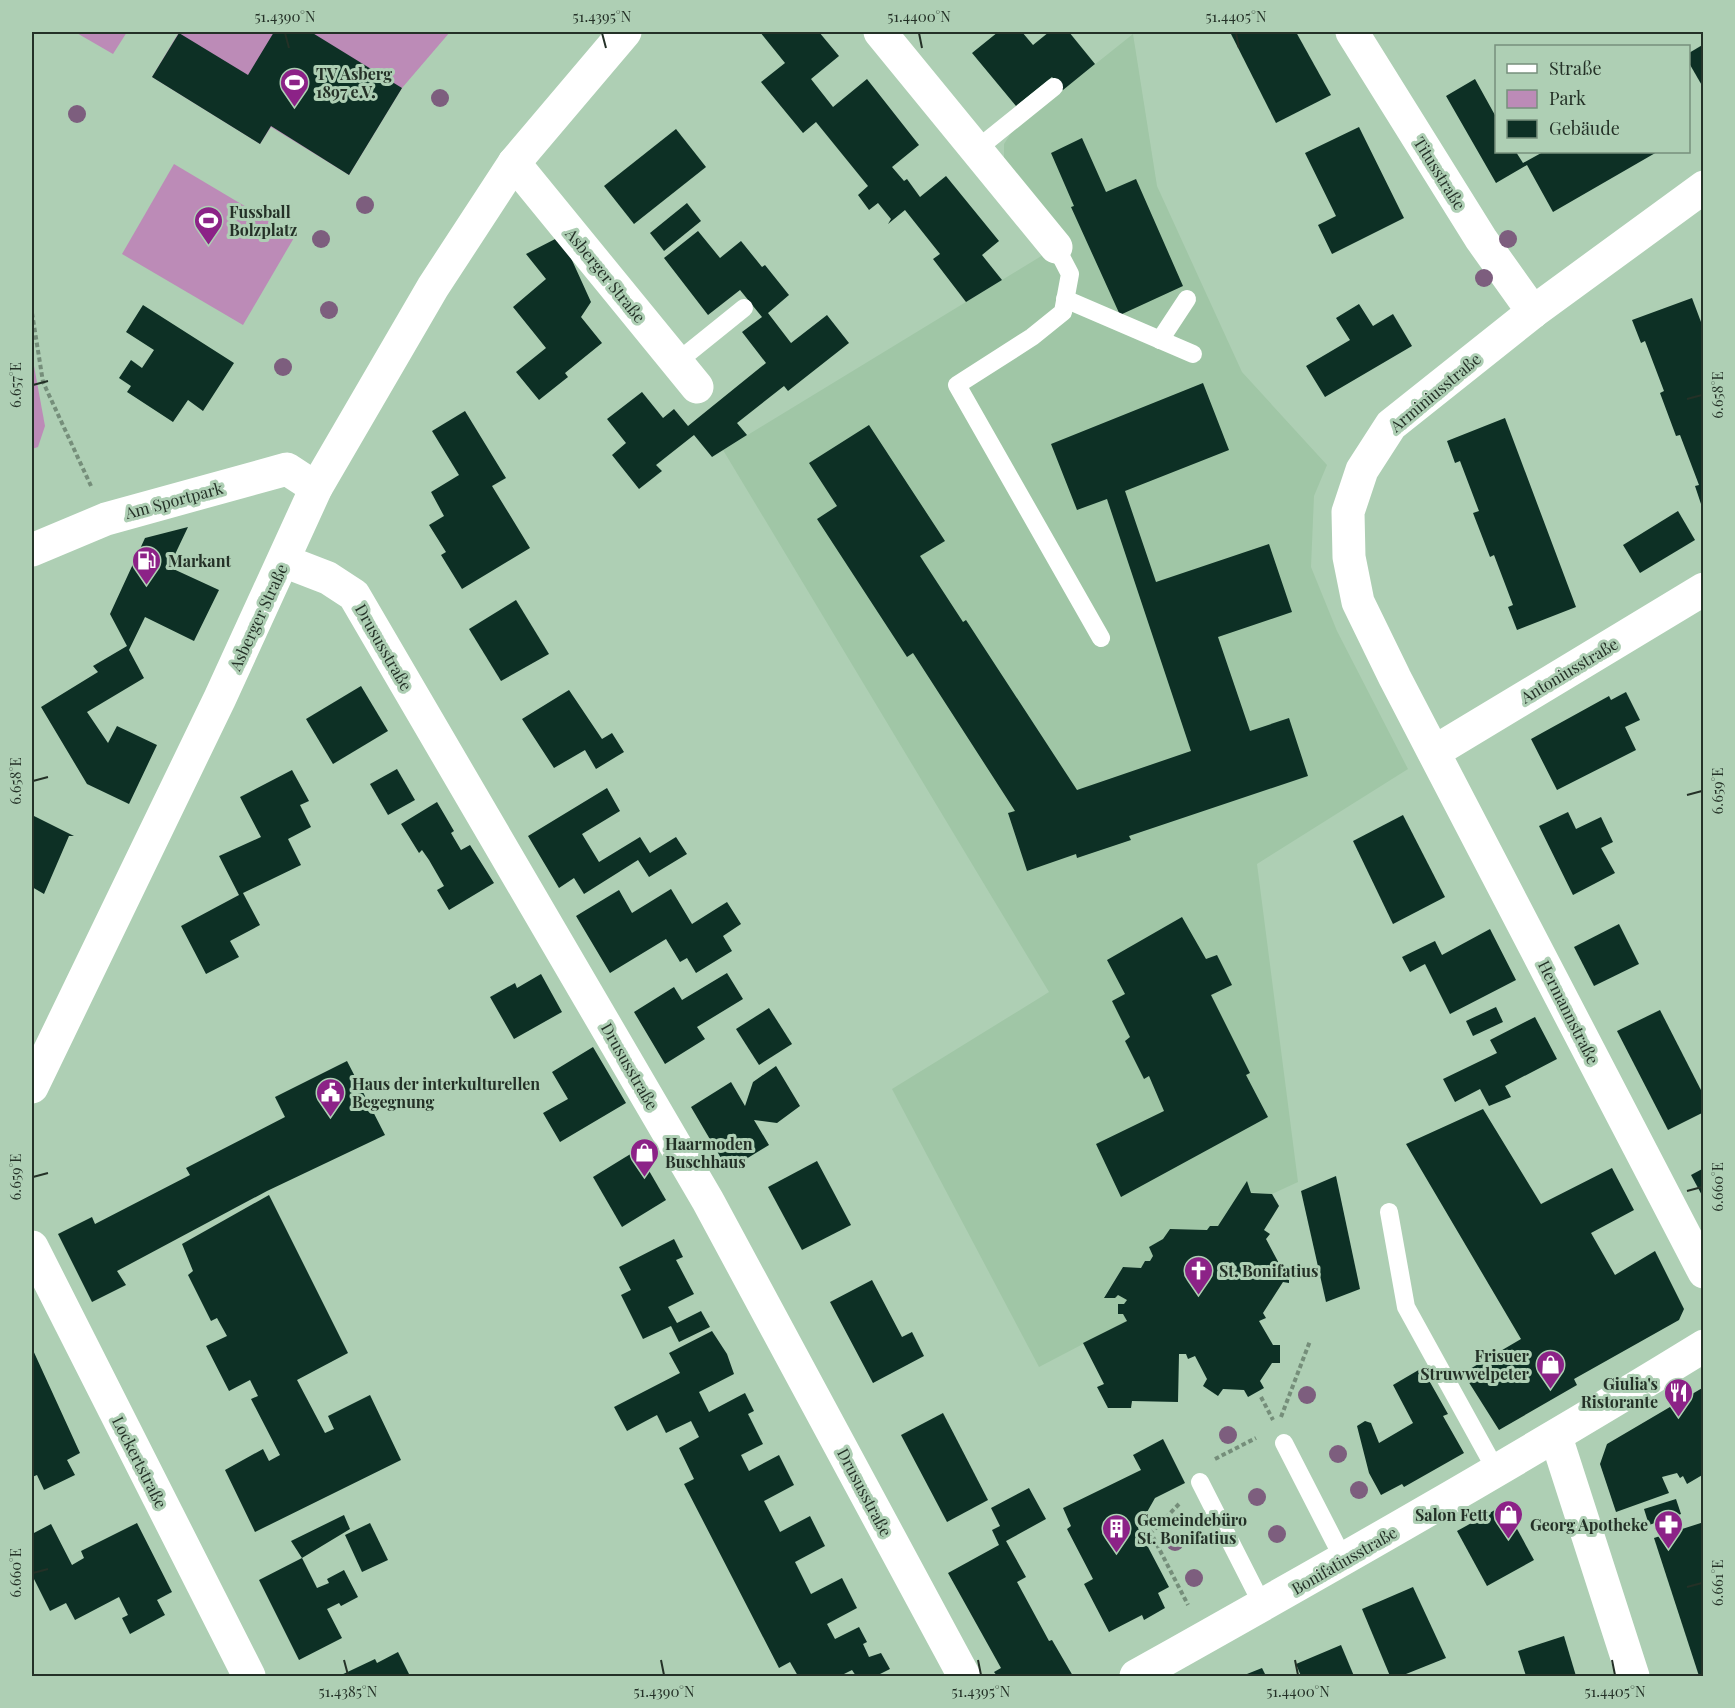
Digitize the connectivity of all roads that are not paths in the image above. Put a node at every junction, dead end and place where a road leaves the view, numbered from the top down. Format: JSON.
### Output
{"nodes":[{"id":1,"x":625,"y":32,"type":"edge"},
{"id":2,"x":880,"y":32,"type":"edge"},
{"id":3,"x":1352,"y":32,"type":"edge"},
{"id":4,"x":1054,"y":87,"type":"dead end"},
{"id":5,"x":977,"y":149,"type":"junction"},
{"id":6,"x":514,"y":163,"type":"junction"},
{"id":7,"x":1704,"y":187,"type":"edge"},
{"id":8,"x":1056,"y":247,"type":"joint"},
{"id":9,"x":1065,"y":299,"type":"junction"},
{"id":10,"x":1187,"y":299,"type":"dead end"},
{"id":11,"x":744,"y":308,"type":"dead end"},
{"id":12,"x":1533,"y":312,"type":"junction"},
{"id":13,"x":1160,"y":340,"type":"junction"},
{"id":14,"x":1193,"y":354,"type":"dead end"},
{"id":15,"x":677,"y":362,"type":"junction"},
{"id":16,"x":697,"y":387,"type":"dead end"},
{"id":17,"x":316,"y":488,"type":"junction"},
{"id":18,"x":32,"y":550,"type":"edge"},
{"id":19,"x":284,"y":561,"type":"junction"},
{"id":20,"x":1704,"y":589,"type":"edge"},
{"id":21,"x":1101,"y":639,"type":"dead end"},
{"id":22,"x":1434,"y":752,"type":"junction"},
{"id":23,"x":32,"y":1088,"type":"edge"},
{"id":24,"x":1389,"y":1212,"type":"dead end"},
{"id":25,"x":32,"y":1247,"type":"edge"},
{"id":26,"x":1704,"y":1272,"type":"edge"},
{"id":27,"x":1704,"y":1346,"type":"edge"},
{"id":28,"x":1556,"y":1437,"type":"junction"},
{"id":29,"x":1284,"y":1443,"type":"dead end"},
{"id":30,"x":1497,"y":1472,"type":"junction"},
{"id":31,"x":1200,"y":1482,"type":"dead end"},
{"id":32,"x":1344,"y":1560,"type":"junction"},
{"id":33,"x":1263,"y":1606,"type":"junction"},
{"id":34,"x":249,"y":1677,"type":"edge"},
{"id":35,"x":964,"y":1677,"type":"edge"},
{"id":36,"x":1136,"y":1677,"type":"edge"},
{"id":37,"x":1633,"y":1677,"type":"edge"}],
"edges":[{"from":1,"to":6,"type":"street","name":"Asberger Straße"},
{"from":2,"to":5,"type":"street"},
{"from":3,"to":12,"type":"street","name":"Titusstraße"},
{"from":4,"to":5,"type":"lane"},
{"from":5,"to":8,"type":"street"},
{"from":6,"to":15,"type":"street","name":"Asberger Straße"},
{"from":6,"to":17,"type":"street","name":"Asberger Straße"},
{"from":7,"to":12,"type":"street","name":"Arminiusstraße"},
{"from":8,"to":9,"type":"lane"},
{"from":9,"to":13,"type":"lane"},
{"from":9,"to":21,"type":"lane"},
{"from":10,"to":13,"type":"lane"},
{"from":11,"to":15,"type":"lane"},
{"from":12,"to":22,"type":"street","name":"Arminiusstraße"},
{"from":13,"to":14,"type":"lane"},
{"from":15,"to":16,"type":"street","name":"Asberger Straße"},
{"from":17,"to":18,"type":"street","name":"Am Sportpark"},
{"from":17,"to":19,"type":"street","name":"Asberger Straße"},
{"from":19,"to":23,"type":"street","name":"Asberger Straße"},
{"from":19,"to":35,"type":"street","name":"Drususstraße"},
{"from":20,"to":22,"type":"street","name":"Antoniusstraße"},
{"from":22,"to":26,"type":"street","name":"Hermannstraße"},
{"from":24,"to":30,"type":"lane"},
{"from":25,"to":34,"type":"street","name":"Lockertstraße"},
{"from":27,"to":28,"type":"street","name":"Bonifatiusstraße"},
{"from":28,"to":30,"type":"street","name":"Bonifatiusstraße"},
{"from":28,"to":37,"type":"street"},
{"from":29,"to":32,"type":"lane"},
{"from":30,"to":32,"type":"street","name":"Bonifatiusstraße"},
{"from":31,"to":33,"type":"lane"},
{"from":32,"to":33,"type":"street","name":"Bonifatiusstraße"},
{"from":33,"to":36,"type":"street","name":"Bonifatiusstraße"}]}
